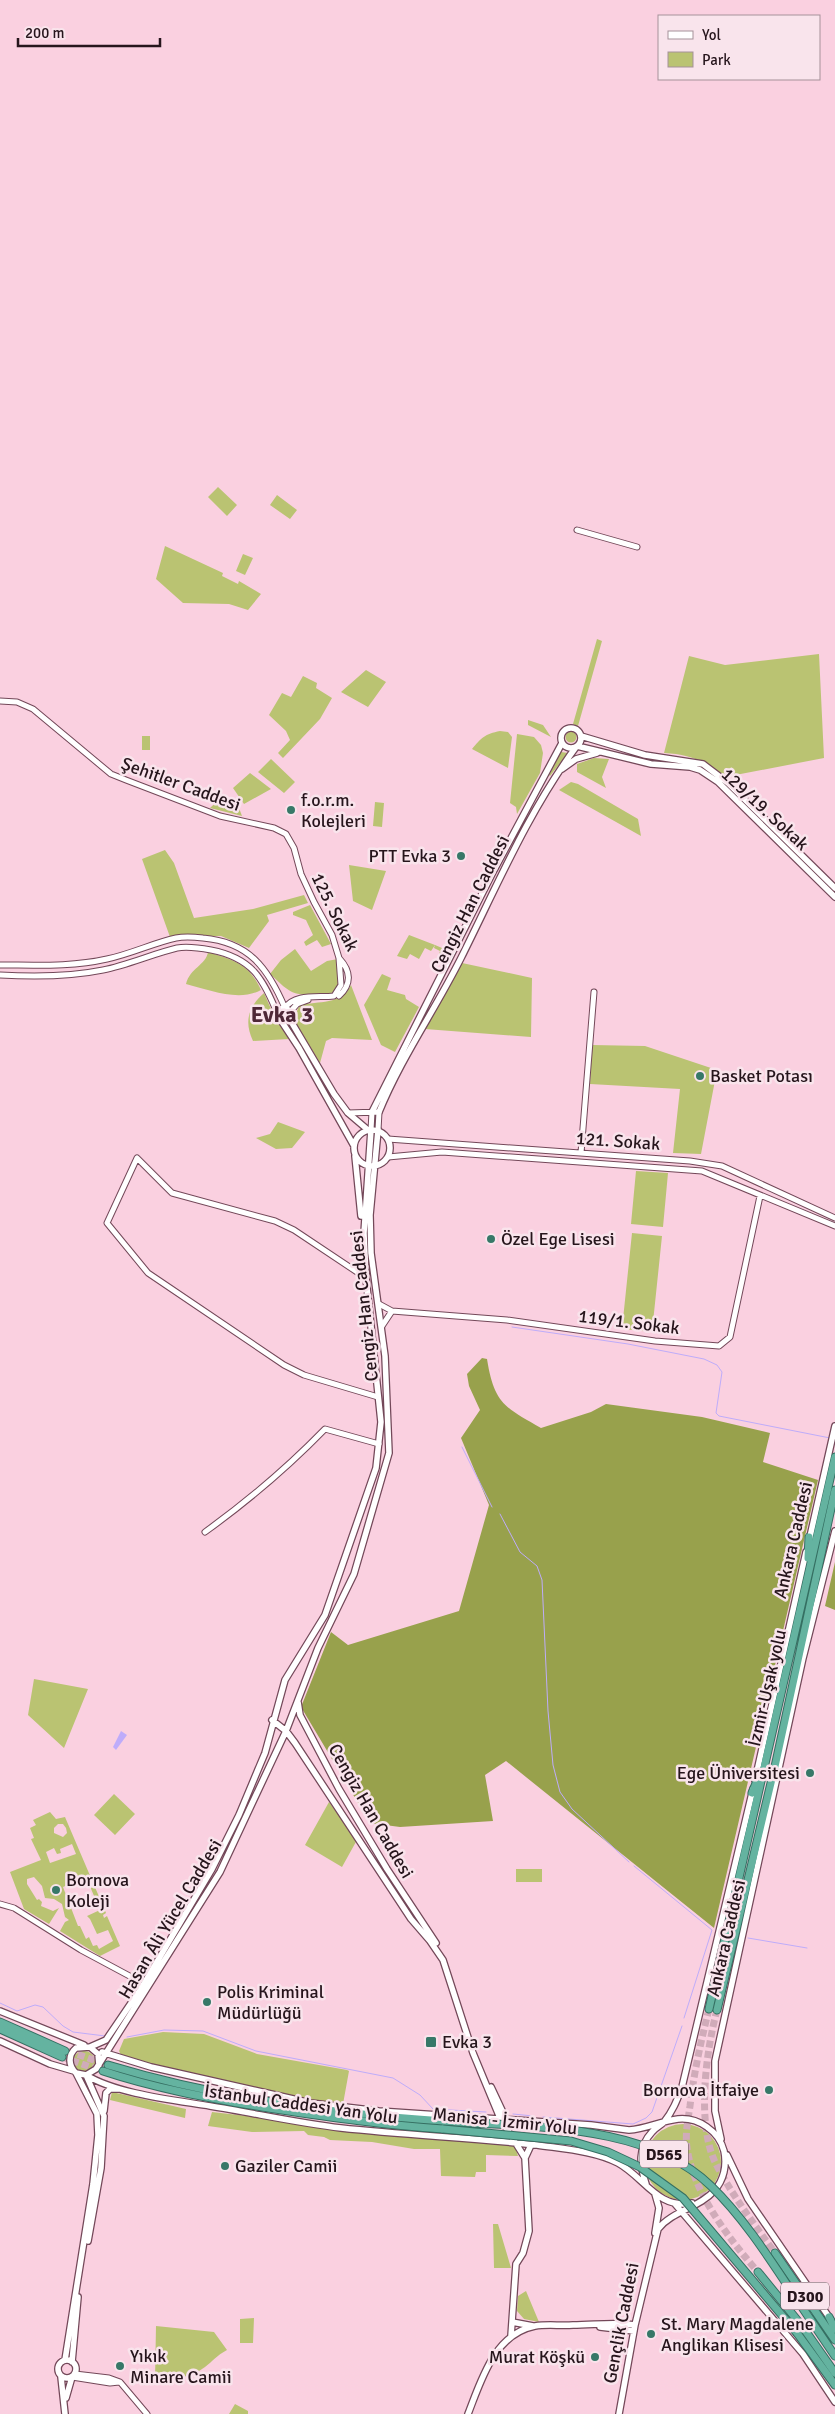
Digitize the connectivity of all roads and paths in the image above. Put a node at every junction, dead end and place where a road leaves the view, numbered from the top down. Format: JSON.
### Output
{"nodes":[{"id":1,"x":577,"y":530,"type":"dead end"},
{"id":2,"x":637,"y":547,"type":"dead end"},
{"id":3,"x":0,"y":701,"type":"edge"},
{"id":4,"x":581,"y":736,"type":"junction"},
{"id":5,"x":562,"y":742,"type":"junction"},
{"id":6,"x":576,"y":746,"type":"junction"},
{"id":7,"x":601,"y":752,"type":"junction"},
{"id":8,"x":557,"y":773,"type":"junction"},
{"id":9,"x":297,"y":861,"type":"joint"},
{"id":10,"x":835,"y":888,"type":"edge"},
{"id":11,"x":835,"y":896,"type":"edge"},
{"id":12,"x":251,"y":954,"type":"junction"},
{"id":13,"x":339,"y":958,"type":"junction"},
{"id":14,"x":246,"y":962,"type":"junction"},
{"id":15,"x":2,"y":965,"type":"edge"},
{"id":16,"x":2,"y":975,"type":"edge"},
{"id":17,"x":594,"y":992,"type":"dead end"},
{"id":18,"x":288,"y":1012,"type":"junction"},
{"id":19,"x":279,"y":1017,"type":"junction"},
{"id":20,"x":376,"y":1112,"type":"junction"},
{"id":21,"x":348,"y":1113,"type":"junction"},
{"id":22,"x":372,"y":1130,"type":"junction"},
{"id":23,"x":388,"y":1139,"type":"junction"},
{"id":24,"x":354,"y":1149,"type":"junction"},
{"id":25,"x":581,"y":1153,"type":"junction"},
{"id":26,"x":388,"y":1157,"type":"junction"},
{"id":27,"x":367,"y":1166,"type":"junction"},
{"id":28,"x":374,"y":1166,"type":"junction"},
{"id":29,"x":760,"y":1196,"type":"junction"},
{"id":30,"x":835,"y":1218,"type":"edge"},
{"id":31,"x":835,"y":1226,"type":"edge"},
{"id":32,"x":364,"y":1233,"type":"junction"},
{"id":33,"x":366,"y":1278,"type":"junction"},
{"id":34,"x":379,"y":1304,"type":"junction"},
{"id":35,"x":392,"y":1311,"type":"junction"},
{"id":36,"x":382,"y":1326,"type":"junction"},
{"id":37,"x":378,"y":1397,"type":"junction"},
{"id":38,"x":835,"y":1426,"type":"edge"},
{"id":39,"x":379,"y":1444,"type":"junction"},
{"id":40,"x":835,"y":1456,"type":"edge"},
{"id":41,"x":835,"y":1490,"type":"edge"},
{"id":42,"x":835,"y":1507,"type":"edge"},
{"id":43,"x":205,"y":1532,"type":"dead end"},
{"id":44,"x":835,"y":1532,"type":"edge"},
{"id":45,"x":810,"y":1537,"type":"junction"},
{"id":46,"x":823,"y":1541,"type":"junction"},
{"id":47,"x":807,"y":1579,"type":"junction"},
{"id":48,"x":294,"y":1667,"type":"joint"},
{"id":49,"x":298,"y":1701,"type":"junction"},
{"id":50,"x":272,"y":1720,"type":"junction"},
{"id":51,"x":286,"y":1731,"type":"junction"},
{"id":52,"x":768,"y":1752,"type":"junction"},
{"id":53,"x":776,"y":1762,"type":"junction"},
{"id":54,"x":775,"y":1788,"type":"junction"},
{"id":55,"x":752,"y":1793,"type":"junction"},
{"id":56,"x":0,"y":1904,"type":"edge"},
{"id":57,"x":426,"y":1933,"type":"junction"},
{"id":58,"x":142,"y":1988,"type":"junction"},
{"id":59,"x":144,"y":1994,"type":"junction"},
{"id":60,"x":709,"y":2009,"type":"tunnel mouth"},
{"id":61,"x":717,"y":2010,"type":"tunnel mouth"},
{"id":62,"x":0,"y":2011,"type":"edge"},
{"id":63,"x":0,"y":2022,"type":"edge"},
{"id":64,"x":0,"y":2029,"type":"edge"},
{"id":65,"x":0,"y":2041,"type":"edge"},
{"id":66,"x":90,"y":2047,"type":"junction"},
{"id":67,"x":105,"y":2053,"type":"junction"},
{"id":68,"x":103,"y":2067,"type":"junction"},
{"id":69,"x":75,"y":2072,"type":"junction"},
{"id":70,"x":86,"y":2076,"type":"junction"},
{"id":71,"x":124,"y":2090,"type":"junction"},
{"id":72,"x":104,"y":2116,"type":"junction"},
{"id":73,"x":503,"y":2118,"type":"junction"},
{"id":74,"x":663,"y":2124,"type":"junction"},
{"id":75,"x":722,"y":2143,"type":"junction"},
{"id":76,"x":515,"y":2144,"type":"junction"},
{"id":77,"x":531,"y":2145,"type":"junction"},
{"id":78,"x":525,"y":2158,"type":"junction"},
{"id":79,"x":646,"y":2184,"type":"junction"},
{"id":80,"x":655,"y":2194,"type":"junction"},
{"id":81,"x":696,"y":2202,"type":"junction"},
{"id":82,"x":675,"y":2204,"type":"junction"},
{"id":83,"x":683,"y":2213,"type":"junction"},
{"id":84,"x":655,"y":2239,"type":"junction"},
{"id":85,"x":775,"y":2253,"type":"tunnel mouth"},
{"id":86,"x":758,"y":2272,"type":"tunnel mouth"},
{"id":87,"x":829,"y":2317,"type":"joint"},
{"id":88,"x":512,"y":2322,"type":"junction"},
{"id":89,"x":535,"y":2326,"type":"junction"},
{"id":90,"x":634,"y":2328,"type":"junction"},
{"id":91,"x":835,"y":2328,"type":"edge"},
{"id":92,"x":511,"y":2336,"type":"junction"},
{"id":93,"x":835,"y":2340,"type":"edge"},
{"id":94,"x":835,"y":2356,"type":"edge"},
{"id":95,"x":65,"y":2360,"type":"junction"},
{"id":96,"x":72,"y":2362,"type":"junction"},
{"id":97,"x":835,"y":2372,"type":"edge"},
{"id":98,"x":73,"y":2376,"type":"junction"},
{"id":99,"x":62,"y":2377,"type":"junction"},
{"id":100,"x":835,"y":2385,"type":"edge"},
{"id":101,"x":65,"y":2402,"type":"junction"},
{"id":102,"x":835,"y":2402,"type":"edge"},
{"id":103,"x":65,"y":2414,"type":"edge"},
{"id":104,"x":147,"y":2414,"type":"edge"},
{"id":105,"x":468,"y":2414,"type":"edge"},
{"id":106,"x":619,"y":2414,"type":"edge"}],
"edges":[{"from":1,"to":2,"type":"street"},
{"from":3,"to":9,"type":"street","name":"Şehitler Caddesi"},
{"from":4,"to":5,"type":"main road"},
{"from":4,"to":6,"type":"main road"},
{"from":4,"to":10,"type":"main road","name":"129/19. Sokak"},
{"from":5,"to":6,"type":"main road"},
{"from":5,"to":20,"type":"main road","name":"Cengiz Han Caddesi"},
{"from":6,"to":7,"type":"main road","name":"129/19. Sokak"},
{"from":6,"to":8,"type":"main road","name":"Cengiz Han Caddesi"},
{"from":7,"to":8,"type":"main road"},
{"from":7,"to":11,"type":"main road","name":"129/19. Sokak"},
{"from":8,"to":20,"type":"main road","name":"Cengiz Han Caddesi"},
{"from":9,"to":13,"type":"street","name":"125. Sokak"},
{"from":12,"to":14,"type":"street"},
{"from":12,"to":15,"type":"street"},
{"from":12,"to":18,"type":"street"},
{"from":13,"to":18,"type":"street"},
{"from":13,"to":18,"type":"street","name":"125. Sokak"},
{"from":14,"to":16,"type":"street"},
{"from":14,"to":19,"type":"street"},
{"from":15,"to":16,"type":"street"},
{"from":17,"to":25,"type":"street"},
{"from":18,"to":19,"type":"main road"},
{"from":18,"to":19,"type":"main road"},
{"from":18,"to":21,"type":"main road"},
{"from":19,"to":24,"type":"main road"},
{"from":20,"to":21,"type":"street"},
{"from":20,"to":22,"type":"street","name":"Cengiz Han Caddesi"},
{"from":21,"to":22,"type":"main road"},
{"from":22,"to":23,"type":"main road"},
{"from":22,"to":24,"type":"main road"},
{"from":22,"to":27,"type":"main road","name":"Cengiz Han Caddesi"},
{"from":22,"to":28,"type":"main road","name":"Cengiz Han Caddesi"},
{"from":23,"to":25,"type":"street","name":"121. Sokak"},
{"from":23,"to":26,"type":"main road"},
{"from":24,"to":27,"type":"main road"},
{"from":24,"to":32,"type":"main road"},
{"from":25,"to":30,"type":"street","name":"121. Sokak"},
{"from":26,"to":28,"type":"main road","name":"121. Sokak"},
{"from":26,"to":29,"type":"street","name":"121. Sokak"},
{"from":27,"to":28,"type":"main road"},
{"from":27,"to":32,"type":"main road","name":"Cengiz Han Caddesi"},
{"from":28,"to":34,"type":"main road","name":"Cengiz Han Caddesi"},
{"from":29,"to":31,"type":"street","name":"121. Sokak"},
{"from":29,"to":35,"type":"street","name":"119/1. Sokak"},
{"from":32,"to":33,"type":"main road","name":"Cengiz Han Caddesi"},
{"from":33,"to":37,"type":"main road","name":"Cengiz Han Caddesi"},
{"from":33,"to":37,"type":"street"},
{"from":34,"to":35,"type":"street","name":"119/1. Sokak"},
{"from":34,"to":36,"type":"main road","name":"Cengiz Han Caddesi"},
{"from":35,"to":36,"type":"street"},
{"from":36,"to":49,"type":"main road","name":"Cengiz Han Caddesi"},
{"from":37,"to":39,"type":"main road","name":"Cengiz Han Caddesi"},
{"from":38,"to":45,"type":"main road","name":"Ankara Caddesi"},
{"from":39,"to":43,"type":"street"},
{"from":39,"to":48,"type":"main road","name":"Cengiz Han Caddesi"},
{"from":40,"to":47,"type":"highway","name":"Ankara Caddesi"},
{"from":41,"to":46,"type":"highway","name":"Ankara Caddesi"},
{"from":42,"to":46,"type":"highway"},
{"from":44,"to":54,"type":"main road","name":"Ankara Caddesi"},
{"from":45,"to":47,"type":"highway"},
{"from":45,"to":55,"type":"main road","name":"Ankara Caddesi"},
{"from":46,"to":53,"type":"highway","name":"Ankara Caddesi"},
{"from":47,"to":52,"type":"highway","name":"İzmir-Uşak yolu"},
{"from":48,"to":50,"type":"main road","name":"Hasan Âli Yücel Caddesi"},
{"from":49,"to":51,"type":"main road","name":"Hasan Âli Yücel Caddesi"},
{"from":49,"to":57,"type":"main road","name":"Cengiz Han Caddesi"},
{"from":50,"to":51,"type":"main road","name":"Cengiz Han Caddesi"},
{"from":50,"to":58,"type":"main road","name":"Hasan Âli Yücel Caddesi"},
{"from":51,"to":57,"type":"main road","name":"Cengiz Han Caddesi"},
{"from":51,"to":59,"type":"main road","name":"Hasan Âli Yücel Caddesi"},
{"from":52,"to":55,"type":"highway"},
{"from":52,"to":60,"type":"highway","name":"İzmir-Uşak yolu"},
{"from":53,"to":54,"type":"highway"},
{"from":53,"to":61,"type":"highway","name":"Ankara Caddesi"},
{"from":54,"to":75,"type":"main road","name":"Ankara Caddesi"},
{"from":55,"to":74,"type":"main road","name":"Ankara Caddesi"},
{"from":56,"to":58,"type":"street"},
{"from":57,"to":73,"type":"main road"},
{"from":58,"to":59,"type":"street"},
{"from":58,"to":66,"type":"main road","name":"Hasan Âli Yücel Caddesi"},
{"from":59,"to":67,"type":"main road","name":"Hasan Âli Yücel Caddesi"},
{"from":62,"to":66,"type":"main road"},
{"from":63,"to":64,"type":"highway"},
{"from":65,"to":69,"type":"main road"},
{"from":66,"to":67,"type":"main road"},
{"from":66,"to":68,"type":"main road"},
{"from":66,"to":69,"type":"main road"},
{"from":67,"to":68,"type":"main road","name":"Hasan Âli Yücel Caddesi"},
{"from":67,"to":73,"type":"main road"},
{"from":68,"to":70,"type":"main road"},
{"from":68,"to":94,"type":"highway","name":"Manisa - İzmir Yolu","number":"D565","bridge":true},
{"from":68,"to":100,"type":"highway","name":"Manisa - İzmir Yolu","number":"D565","bridge":true},
{"from":69,"to":70,"type":"main road"},
{"from":69,"to":95,"type":"main road"},
{"from":70,"to":71,"type":"main road","name":"İstanbul Caddesi Yan Yolu"},
{"from":70,"to":72,"type":"main road"},
{"from":71,"to":72,"type":"main road"},
{"from":71,"to":76,"type":"main road","name":"İstanbul Caddesi Yan Yolu"},
{"from":72,"to":96,"type":"main road"},
{"from":73,"to":74,"type":"main road"},
{"from":73,"to":76,"type":"main road"},
{"from":74,"to":75,"type":"main road"},
{"from":74,"to":79,"type":"main road"},
{"from":75,"to":81,"type":"main road"},
{"from":75,"to":87,"type":"main road","name":"Ankara Caddesi"},
{"from":76,"to":77,"type":"main road","name":"İstanbul Caddesi Yan Yolu"},
{"from":76,"to":78,"type":"main road"},
{"from":77,"to":78,"type":"main road"},
{"from":77,"to":79,"type":"main road","name":"İstanbul Caddesi Yan Yolu"},
{"from":78,"to":88,"type":"main road"},
{"from":79,"to":80,"type":"main road"},
{"from":80,"to":82,"type":"main road"},
{"from":80,"to":84,"type":"main road","name":"Gençlik Caddesi"},
{"from":81,"to":82,"type":"main road"},
{"from":81,"to":83,"type":"main road","name":"Gençlik Caddesi"},
{"from":82,"to":83,"type":"main road"},
{"from":83,"to":84,"type":"main road","name":"Gençlik Caddesi"},
{"from":83,"to":102,"type":"main road"},
{"from":84,"to":90,"type":"main road","name":"Gençlik Caddesi"},
{"from":85,"to":93,"type":"highway","number":"D300"},
{"from":86,"to":97,"type":"highway","number":"D300"},
{"from":87,"to":91,"type":"highway"},
{"from":88,"to":89,"type":"main road"},
{"from":88,"to":92,"type":"main road"},
{"from":89,"to":90,"type":"main road"},
{"from":89,"to":92,"type":"main road"},
{"from":90,"to":106,"type":"main road","name":"Gençlik Caddesi"},
{"from":92,"to":105,"type":"main road"},
{"from":95,"to":96,"type":"main road"},
{"from":95,"to":99,"type":"main road"},
{"from":96,"to":98,"type":"main road"},
{"from":98,"to":99,"type":"main road"},
{"from":98,"to":101,"type":"main road"},
{"from":98,"to":104,"type":"street"},
{"from":99,"to":101,"type":"main road"},
{"from":101,"to":103,"type":"main road"}]}
